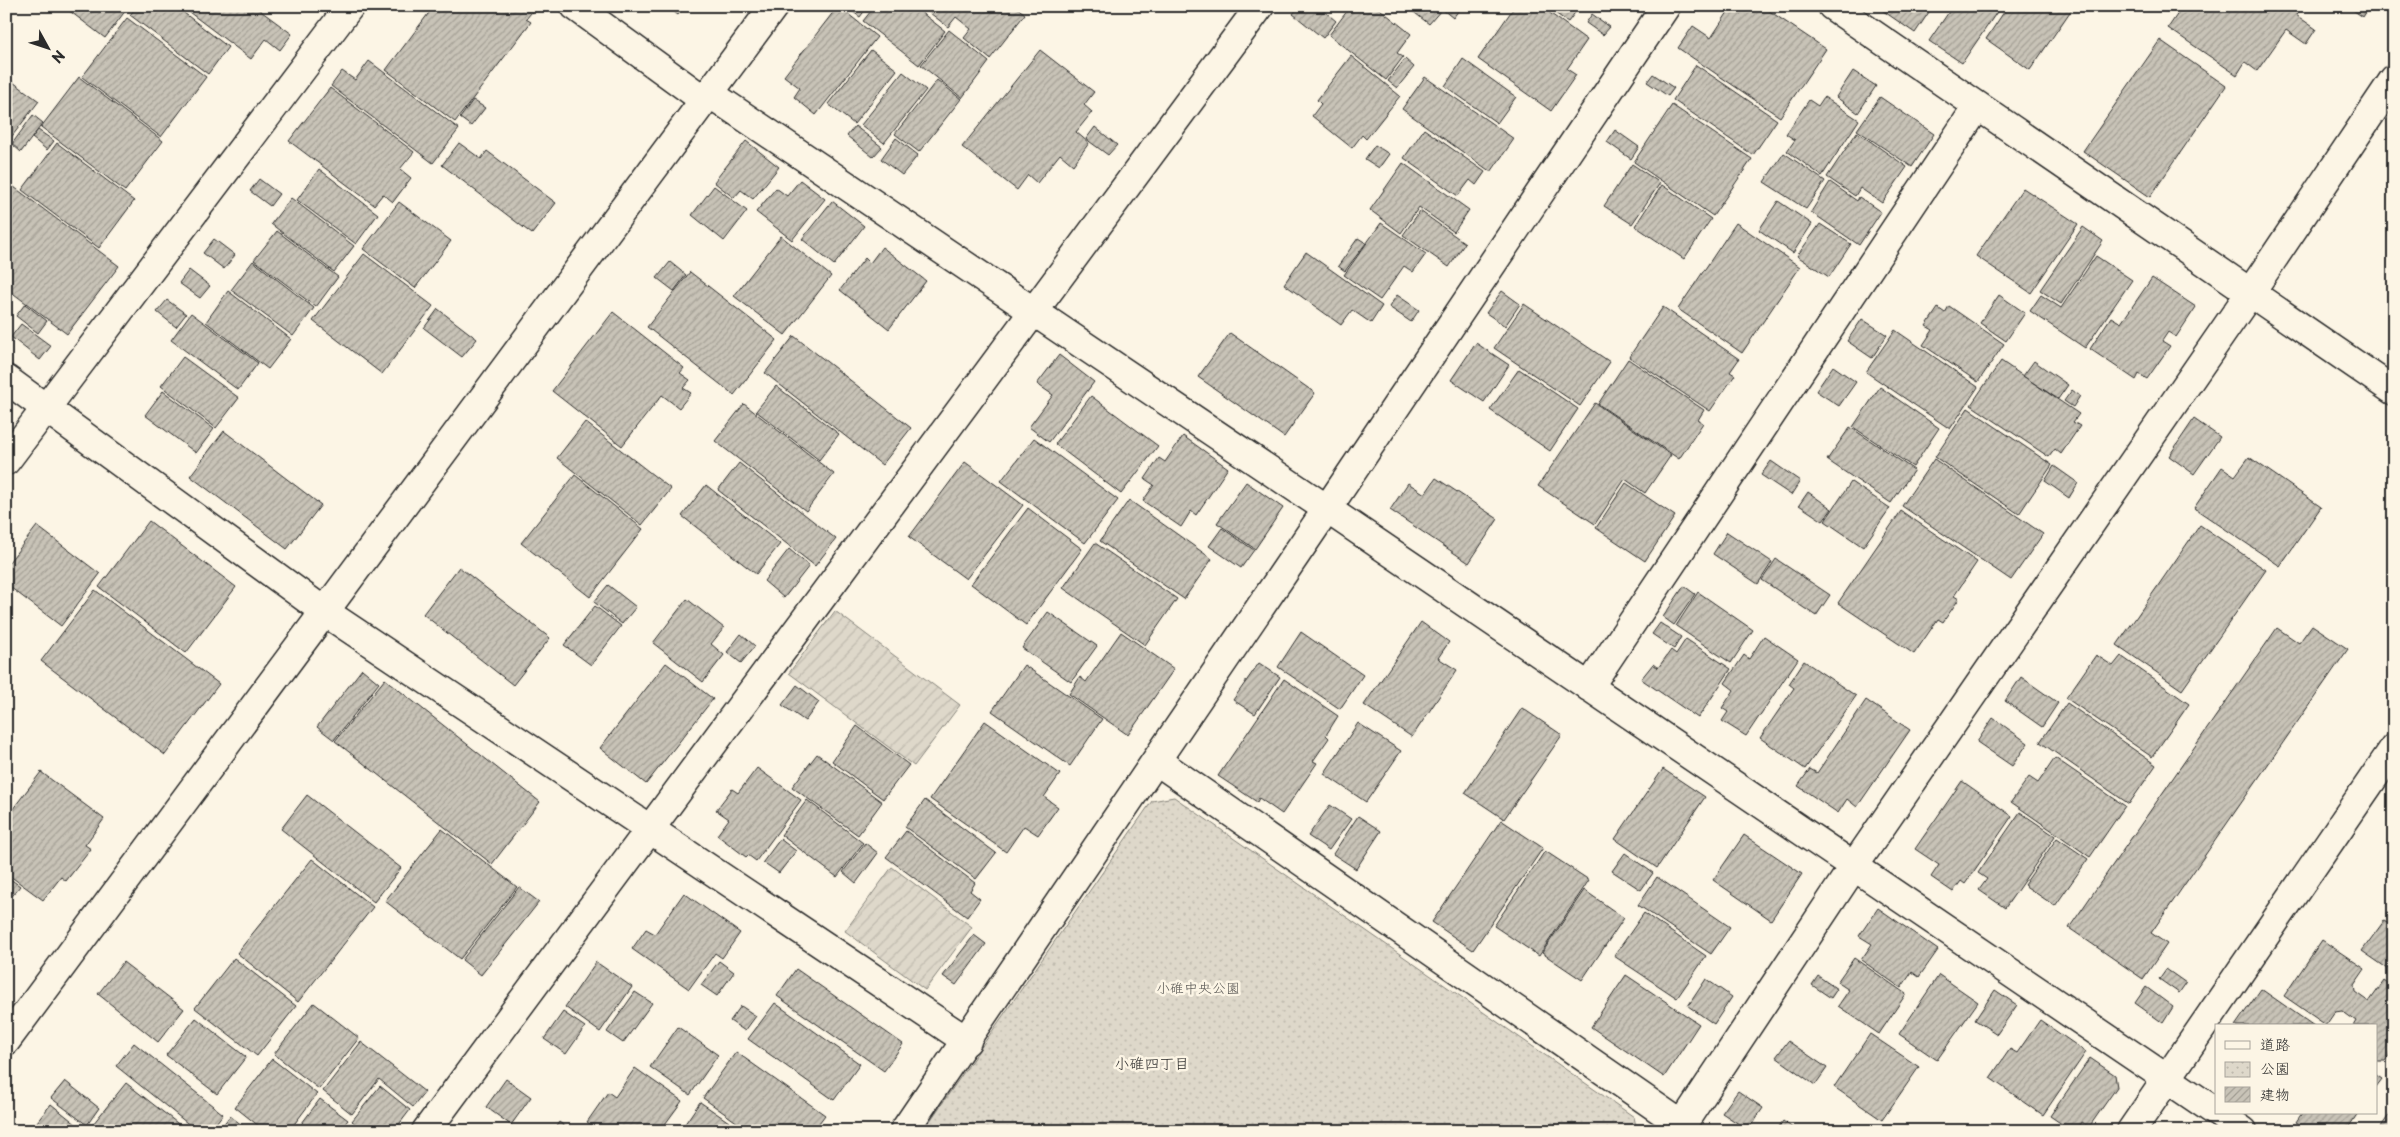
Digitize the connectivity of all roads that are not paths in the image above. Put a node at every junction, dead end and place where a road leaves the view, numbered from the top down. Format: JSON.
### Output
{"nodes":[{"id":1,"x":350,"y":6,"type":"edge"},
{"id":2,"x":574,"y":6,"type":"edge"},
{"id":3,"x":774,"y":6,"type":"edge"},
{"id":4,"x":1260,"y":6,"type":"edge"},
{"id":5,"x":1666,"y":6,"type":"edge"},
{"id":6,"x":1832,"y":6,"type":"edge"},
{"id":7,"x":2394,"y":80,"type":"edge"},
{"id":8,"x":707,"y":97,"type":"junction"},
{"id":9,"x":1977,"y":107,"type":"junction"},
{"id":10,"x":2250,"y":293,"type":"junction"},
{"id":11,"x":1033,"y":313,"type":"junction"},
{"id":12,"x":6,"y":379,"type":"edge"},
{"id":13,"x":2394,"y":392,"type":"edge"},
{"id":14,"x":46,"y":408,"type":"junction"},
{"id":15,"x":6,"y":461,"type":"edge"},
{"id":16,"x":1328,"y":509,"type":"junction"},
{"id":17,"x":325,"y":612,"type":"junction"},
{"id":18,"x":1589,"y":687,"type":"junction"},
{"id":19,"x":2394,"y":748,"type":"edge"},
{"id":20,"x":1157,"y":761,"type":"junction"},
{"id":21,"x":650,"y":828,"type":"junction"},
{"id":22,"x":1854,"y":866,"type":"junction"},
{"id":23,"x":6,"y":1041,"type":"edge"},
{"id":24,"x":967,"y":1041,"type":"junction"},
{"id":25,"x":2167,"y":1079,"type":"junction"},
{"id":26,"x":2215,"y":1112,"type":"edge"},
{"id":27,"x":2218,"y":1114,"type":"edge"},
{"id":28,"x":1680,"y":1128,"type":"edge"},
{"id":29,"x":426,"y":1131,"type":"edge"},
{"id":30,"x":904,"y":1131,"type":"edge"},
{"id":31,"x":2131,"y":1131,"type":"edge"},
{"id":32,"x":2244,"y":1131,"type":"edge"}],
"edges":[{"from":1,"to":14,"type":"street"},
{"from":2,"to":8,"type":"street"},
{"from":3,"to":8,"type":"street"},
{"from":4,"to":11,"type":"street"},
{"from":5,"to":16,"type":"street"},
{"from":6,"to":9,"type":"street"},
{"from":7,"to":10,"type":"street"},
{"from":8,"to":11,"type":"street"},
{"from":8,"to":17,"type":"street"},
{"from":9,"to":10,"type":"street"},
{"from":9,"to":18,"type":"street"},
{"from":10,"to":13,"type":"street"},
{"from":10,"to":22,"type":"street"},
{"from":11,"to":16,"type":"street"},
{"from":11,"to":21,"type":"street"},
{"from":12,"to":14,"type":"street"},
{"from":14,"to":15,"type":"street"},
{"from":14,"to":17,"type":"street"},
{"from":16,"to":18,"type":"street"},
{"from":16,"to":20,"type":"street"},
{"from":17,"to":21,"type":"street"},
{"from":17,"to":23,"type":"street"},
{"from":18,"to":22,"type":"street"},
{"from":19,"to":25,"type":"street"},
{"from":20,"to":24,"type":"street"},
{"from":20,"to":28,"type":"street"},
{"from":21,"to":24,"type":"street"},
{"from":21,"to":29,"type":"street"},
{"from":22,"to":25,"type":"street"},
{"from":22,"to":28,"type":"street"},
{"from":24,"to":30,"type":"street"},
{"from":25,"to":26,"type":"street"},
{"from":25,"to":31,"type":"street"},
{"from":27,"to":32,"type":"street"}]}
